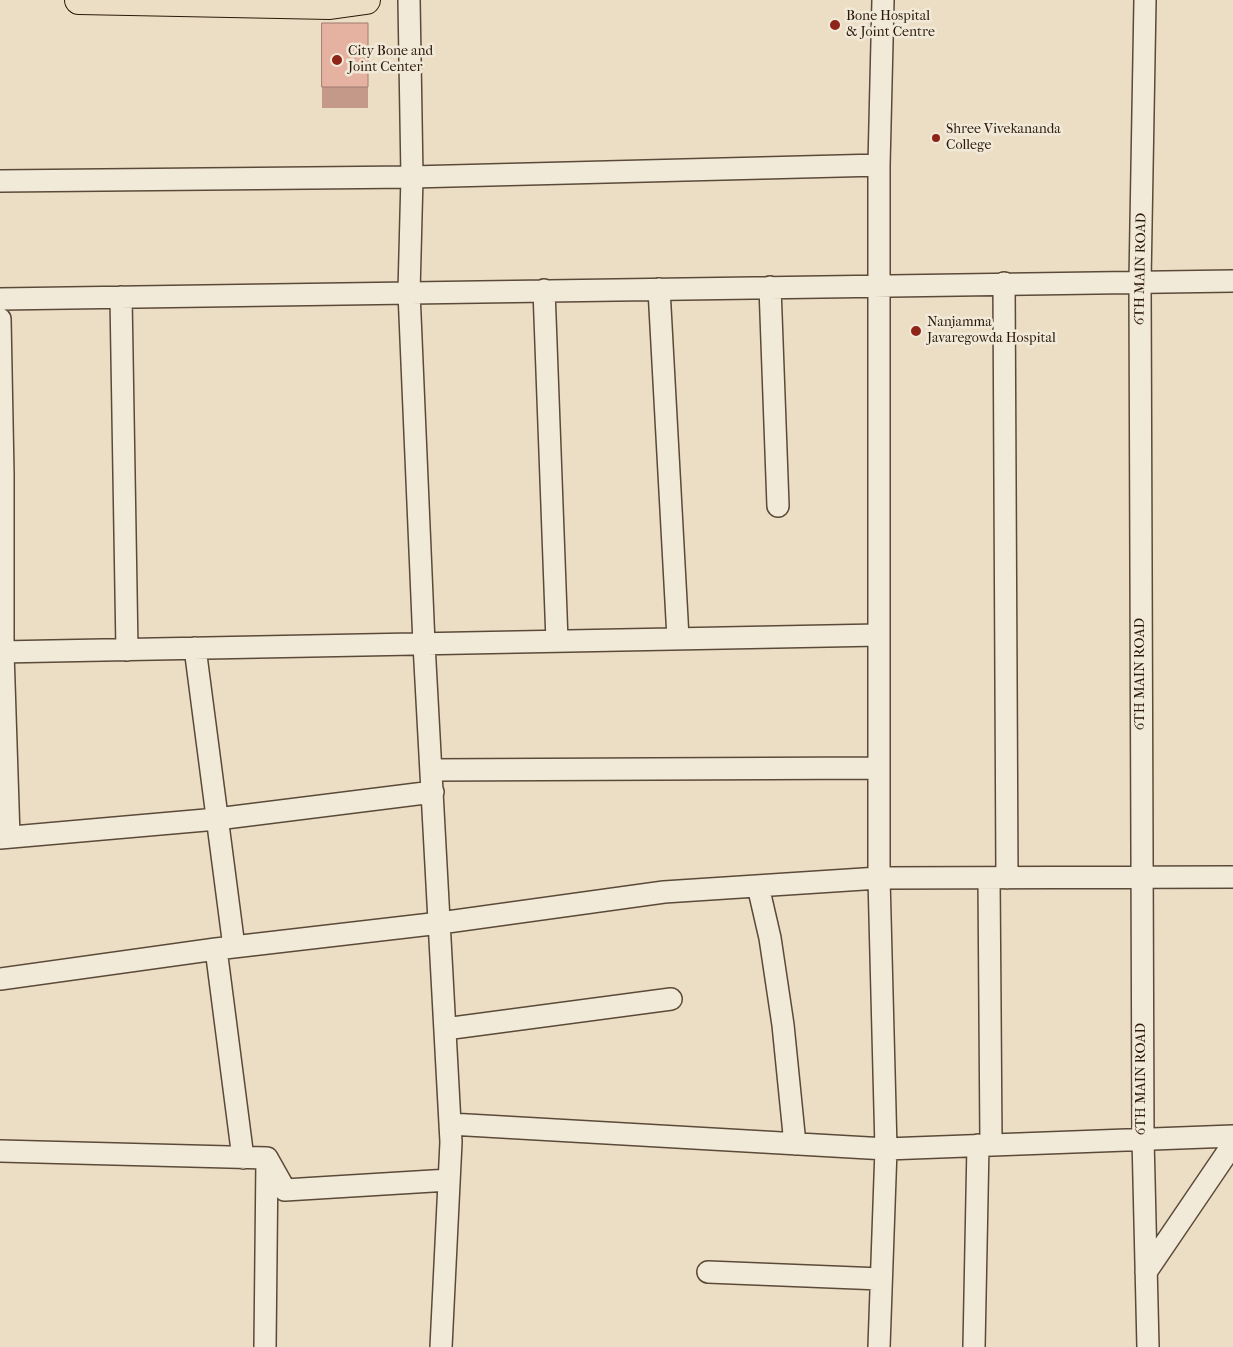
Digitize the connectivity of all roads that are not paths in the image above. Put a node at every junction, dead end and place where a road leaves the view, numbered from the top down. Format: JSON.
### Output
{"nodes":[{"id":1,"x":79,"y":0,"type":"edge"},
{"id":2,"x":366,"y":0,"type":"edge"},
{"id":3,"x":410,"y":0,"type":"edge"},
{"id":4,"x":884,"y":0,"type":"edge"},
{"id":5,"x":1145,"y":0,"type":"edge"},
{"id":6,"x":878,"y":165,"type":"junction"},
{"id":7,"x":412,"y":177,"type":"junction"},
{"id":8,"x":0,"y":181,"type":"edge"},
{"id":9,"x":1233,"y":280,"type":"edge"},
{"id":10,"x":1140,"y":281,"type":"junction"},
{"id":11,"x":1004,"y":283,"type":"junction"},
{"id":12,"x":878,"y":285,"type":"junction"},
{"id":13,"x":770,"y":287,"type":"junction"},
{"id":14,"x":659,"y":289,"type":"junction"},
{"id":15,"x":544,"y":290,"type":"junction"},
{"id":16,"x":409,"y":292,"type":"junction"},
{"id":17,"x":121,"y":297,"type":"junction"},
{"id":18,"x":0,"y":299,"type":"edge"},
{"id":19,"x":0,"y":319,"type":"edge"},
{"id":20,"x":778,"y":506,"type":"dead end"},
{"id":21,"x":879,"y":634,"type":"junction"},
{"id":22,"x":678,"y":638,"type":"junction"},
{"id":23,"x":557,"y":641,"type":"junction"},
{"id":24,"x":424,"y":644,"type":"junction"},
{"id":25,"x":195,"y":648,"type":"junction"},
{"id":26,"x":127,"y":650,"type":"junction"},
{"id":27,"x":1,"y":652,"type":"edge"},
{"id":28,"x":879,"y":768,"type":"junction"},
{"id":29,"x":431,"y":770,"type":"junction"},
{"id":30,"x":433,"y":792,"type":"junction"},
{"id":31,"x":217,"y":819,"type":"junction"},
{"id":32,"x":5,"y":837,"type":"edge"},
{"id":33,"x":1142,"y":877,"type":"junction"},
{"id":34,"x":1233,"y":877,"type":"edge"},
{"id":35,"x":879,"y":878,"type":"junction"},
{"id":36,"x":998,"y":878,"type":"junction"},
{"id":37,"x":758,"y":886,"type":"junction"},
{"id":38,"x":440,"y":923,"type":"junction"},
{"id":39,"x":225,"y":948,"type":"junction"},
{"id":40,"x":0,"y":979,"type":"edge"},
{"id":41,"x":671,"y":999,"type":"dead end"},
{"id":42,"x":445,"y":1029,"type":"junction"},
{"id":43,"x":450,"y":1124,"type":"junction"},
{"id":44,"x":1233,"y":1136,"type":"edge"},
{"id":45,"x":1142,"y":1138,"type":"junction"},
{"id":46,"x":794,"y":1144,"type":"junction"},
{"id":47,"x":1233,"y":1144,"type":"edge"},
{"id":48,"x":984,"y":1145,"type":"junction"},
{"id":49,"x":886,"y":1149,"type":"junction"},
{"id":50,"x":0,"y":1151,"type":"edge"},
{"id":51,"x":243,"y":1158,"type":"junction"},
{"id":52,"x":267,"y":1158,"type":"junction"},
{"id":53,"x":449,"y":1180,"type":"junction"},
{"id":54,"x":708,"y":1272,"type":"dead end"},
{"id":55,"x":1146,"y":1272,"type":"junction"},
{"id":56,"x":881,"y":1279,"type":"junction"},
{"id":57,"x":265,"y":1347,"type":"edge"},
{"id":58,"x":441,"y":1347,"type":"edge"},
{"id":59,"x":879,"y":1347,"type":"edge"},
{"id":60,"x":974,"y":1347,"type":"edge"},
{"id":61,"x":1148,"y":1347,"type":"edge"}],
"edges":[{"from":1,"to":2,"type":"main road"},
{"from":3,"to":7,"type":"street"},
{"from":4,"to":6,"type":"street"},
{"from":5,"to":10,"type":"street","name":"6TH MAIN ROAD"},
{"from":6,"to":7,"type":"street"},
{"from":6,"to":12,"type":"street"},
{"from":7,"to":8,"type":"street"},
{"from":7,"to":16,"type":"street"},
{"from":9,"to":10,"type":"street"},
{"from":10,"to":11,"type":"street"},
{"from":10,"to":33,"type":"street","name":"6TH MAIN ROAD"},
{"from":11,"to":12,"type":"street"},
{"from":11,"to":36,"type":"street"},
{"from":12,"to":13,"type":"street"},
{"from":12,"to":21,"type":"street"},
{"from":13,"to":14,"type":"street"},
{"from":13,"to":20,"type":"street"},
{"from":14,"to":15,"type":"street"},
{"from":14,"to":22,"type":"street"},
{"from":15,"to":16,"type":"street"},
{"from":15,"to":23,"type":"street"},
{"from":16,"to":17,"type":"street"},
{"from":16,"to":24,"type":"street"},
{"from":17,"to":18,"type":"street"},
{"from":17,"to":26,"type":"street"},
{"from":19,"to":27,"type":"street"},
{"from":21,"to":22,"type":"street"},
{"from":21,"to":28,"type":"street"},
{"from":22,"to":23,"type":"street"},
{"from":23,"to":24,"type":"street"},
{"from":24,"to":25,"type":"street"},
{"from":24,"to":29,"type":"street"},
{"from":25,"to":26,"type":"street"},
{"from":25,"to":31,"type":"street"},
{"from":26,"to":27,"type":"street"},
{"from":27,"to":32,"type":"street"},
{"from":28,"to":29,"type":"street"},
{"from":28,"to":35,"type":"street"},
{"from":29,"to":30,"type":"street"},
{"from":30,"to":31,"type":"street"},
{"from":30,"to":38,"type":"street"},
{"from":31,"to":32,"type":"street"},
{"from":31,"to":39,"type":"street"},
{"from":33,"to":34,"type":"street"},
{"from":33,"to":36,"type":"street"},
{"from":33,"to":45,"type":"street","name":"6TH MAIN ROAD"},
{"from":35,"to":36,"type":"street"},
{"from":35,"to":37,"type":"street"},
{"from":35,"to":49,"type":"street"},
{"from":36,"to":48,"type":"street"},
{"from":37,"to":38,"type":"street"},
{"from":37,"to":46,"type":"street"},
{"from":38,"to":39,"type":"street"},
{"from":38,"to":42,"type":"street"},
{"from":39,"to":40,"type":"street"},
{"from":39,"to":51,"type":"street"},
{"from":41,"to":42,"type":"street"},
{"from":42,"to":43,"type":"street"},
{"from":43,"to":46,"type":"street"},
{"from":43,"to":53,"type":"street"},
{"from":44,"to":45,"type":"street"},
{"from":45,"to":48,"type":"street"},
{"from":45,"to":55,"type":"street","name":"6TH MAIN ROAD"},
{"from":46,"to":49,"type":"street"},
{"from":47,"to":55,"type":"street"},
{"from":48,"to":49,"type":"street"},
{"from":48,"to":60,"type":"street"},
{"from":49,"to":56,"type":"street"},
{"from":50,"to":51,"type":"street"},
{"from":51,"to":52,"type":"street"},
{"from":52,"to":53,"type":"street"},
{"from":52,"to":57,"type":"street"},
{"from":53,"to":58,"type":"street"},
{"from":54,"to":56,"type":"street"},
{"from":55,"to":61,"type":"street","name":"6TH MAIN ROAD"},
{"from":56,"to":59,"type":"street"}]}
